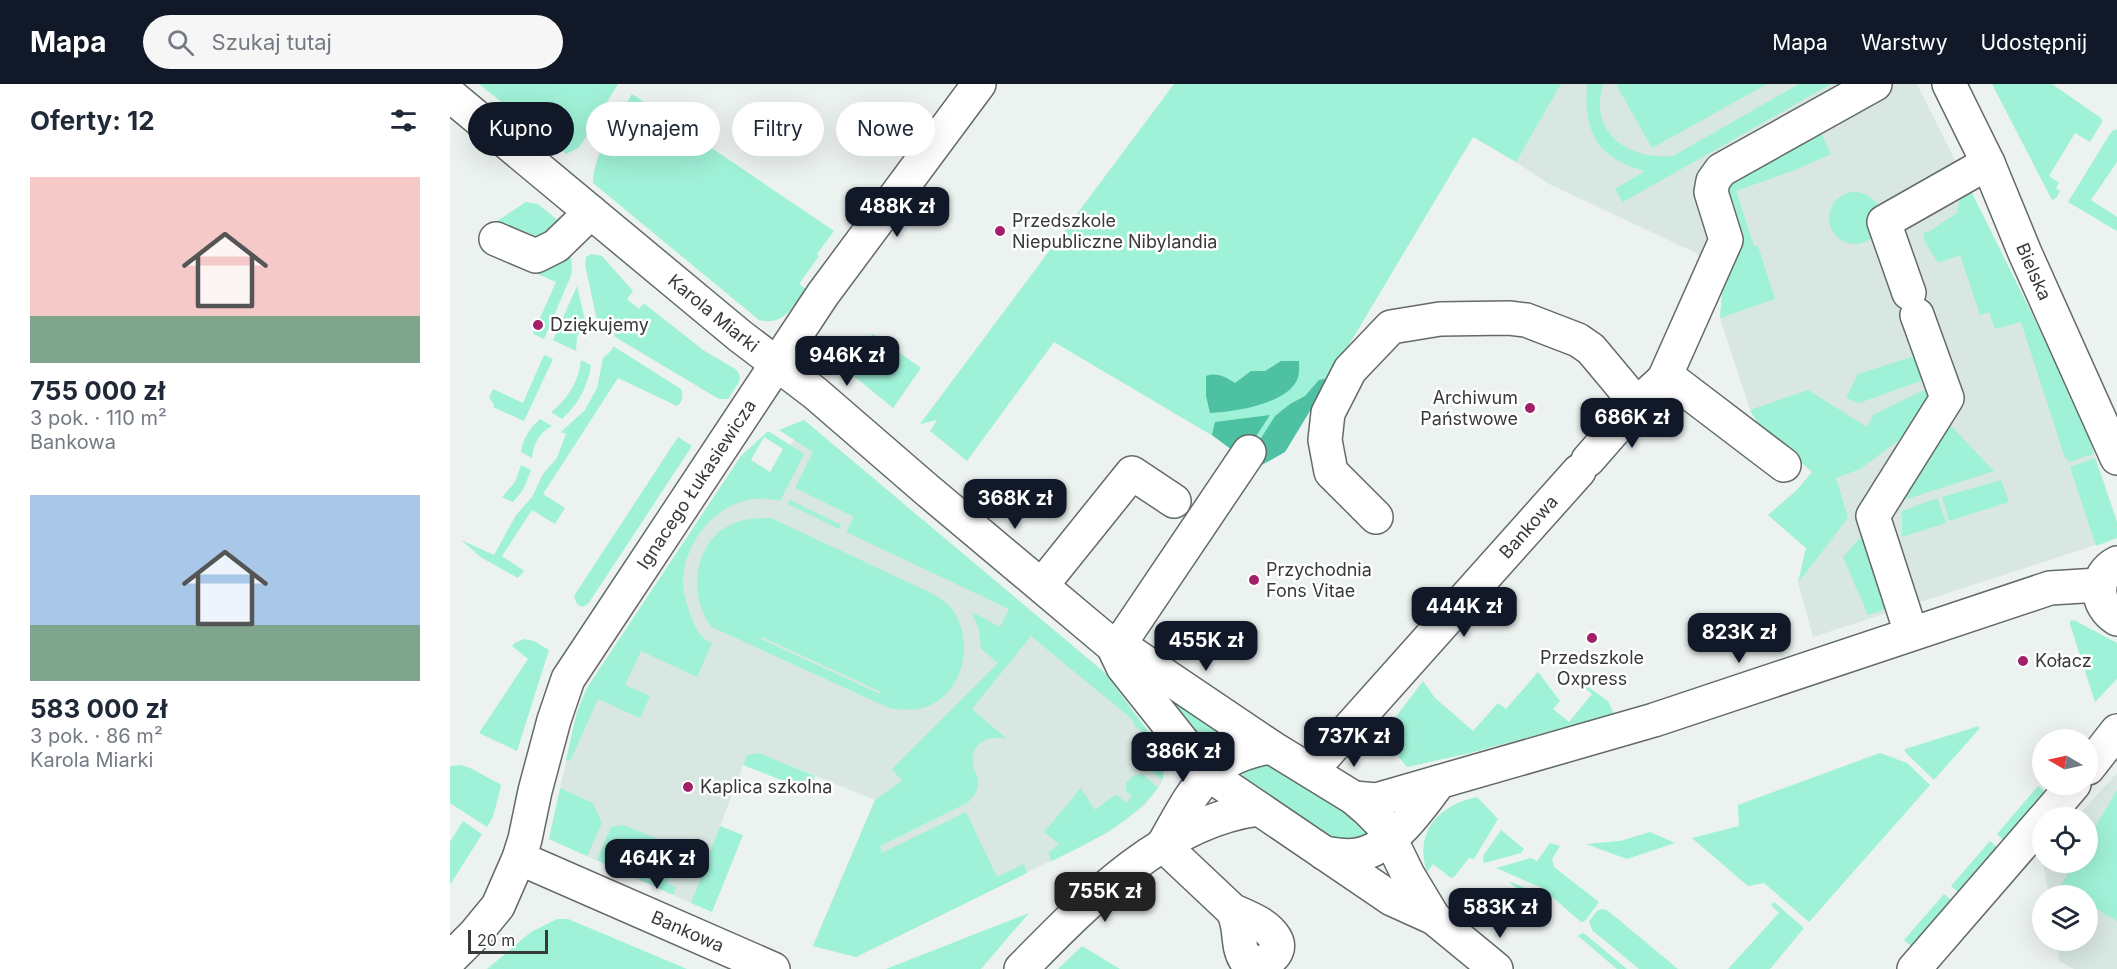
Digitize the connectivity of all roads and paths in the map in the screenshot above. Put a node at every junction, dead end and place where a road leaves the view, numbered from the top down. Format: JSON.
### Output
{"nodes":[{"id":1,"x":980,"y":84,"type":"edge"},
{"id":2,"x":1875,"y":84,"type":"edge"},
{"id":3,"x":1949,"y":84,"type":"edge"},
{"id":4,"x":450,"y":95,"type":"edge"},
{"id":5,"x":1988,"y":163,"type":"junction"},
{"id":6,"x":591,"y":212,"type":"junction"},
{"id":7,"x":496,"y":239,"type":"dead end"},
{"id":8,"x":776,"y":364,"type":"junction"},
{"id":9,"x":1664,"y":379,"type":"junction"},
{"id":10,"x":1638,"y":404,"type":"junction"},
{"id":11,"x":1249,"y":452,"type":"dead end"},
{"id":12,"x":2117,"y":458,"type":"edge"},
{"id":13,"x":1784,"y":465,"type":"dead end"},
{"id":14,"x":1174,"y":501,"type":"dead end"},
{"id":15,"x":1376,"y":517,"type":"dead end"},
{"id":16,"x":2108,"y":574,"type":"edge"},
{"id":17,"x":1042,"y":585,"type":"junction"},
{"id":18,"x":2117,"y":619,"type":"edge"},
{"id":19,"x":1911,"y":633,"type":"junction"},
{"id":20,"x":1113,"y":646,"type":"junction"},
{"id":21,"x":2117,"y":731,"type":"edge"},
{"id":22,"x":1271,"y":747,"type":"junction"},
{"id":23,"x":2098,"y":755,"type":"edge"},
{"id":24,"x":1311,"y":771,"type":"junction"},
{"id":25,"x":1208,"y":774,"type":"junction"},
{"id":26,"x":1439,"y":782,"type":"junction"},
{"id":27,"x":2065,"y":795,"type":"edge"},
{"id":28,"x":1354,"y":798,"type":"junction"},
{"id":29,"x":2054,"y":807,"type":"edge"},
{"id":30,"x":1259,"y":809,"type":"junction"},
{"id":31,"x":2032,"y":833,"type":"edge"},
{"id":32,"x":1390,"y":838,"type":"junction"},
{"id":33,"x":1163,"y":845,"type":"junction"},
{"id":34,"x":1324,"y":854,"type":"junction"},
{"id":35,"x":519,"y":858,"type":"junction"},
{"id":36,"x":1232,"y":909,"type":"dead end"},
{"id":37,"x":1434,"y":918,"type":"junction"},
{"id":38,"x":1462,"y":958,"type":"edge"},
{"id":39,"x":450,"y":959,"type":"edge"},
{"id":40,"x":773,"y":969,"type":"edge"},
{"id":41,"x":1021,"y":969,"type":"edge"},
{"id":42,"x":1496,"y":969,"type":"edge"},
{"id":43,"x":1914,"y":969,"type":"edge"}],
"edges":[{"from":1,"to":8,"type":"street","name":"Ignacego Łukasiewicza"},
{"from":2,"to":9,"type":"street"},
{"from":3,"to":5,"type":"street","name":"Bielska"},
{"from":4,"to":6,"type":"street","name":"Karola Miarki"},
{"from":5,"to":12,"type":"street","name":"Bielska"},
{"from":5,"to":19,"type":"street"},
{"from":6,"to":7,"type":"street"},
{"from":6,"to":8,"type":"street","name":"Karola Miarki"},
{"from":8,"to":17,"type":"street","name":"Karola Miarki"},
{"from":8,"to":35,"type":"street","name":"Ignacego Łukasiewicza"},
{"from":9,"to":10,"type":"street","name":"Bankowa"},
{"from":9,"to":13,"type":"street"},
{"from":10,"to":15,"type":"street"},
{"from":10,"to":24,"type":"street","name":"Bankowa"},
{"from":11,"to":20,"type":"street"},
{"from":14,"to":17,"type":"street"},
{"from":16,"to":18,"type":"street"},
{"from":16,"to":19,"type":"street"},
{"from":17,"to":20,"type":"street","name":"Karola Miarki"},
{"from":19,"to":26,"type":"street"},
{"from":20,"to":22,"type":"street","name":"Karola Miarki"},
{"from":20,"to":25,"type":"street","name":"Karola Miarki"},
{"from":21,"to":23,"type":"street"},
{"from":22,"to":24,"type":"street","name":"Karola Miarki"},
{"from":22,"to":25,"type":"street"},
{"from":24,"to":28,"type":"street","name":"Karola Miarki"},
{"from":25,"to":30,"type":"street","name":"Karola Miarki"},
{"from":25,"to":33,"type":"street"},
{"from":26,"to":28,"type":"street"},
{"from":26,"to":32,"type":"street"},
{"from":27,"to":29,"type":"street"},
{"from":28,"to":32,"type":"street","name":"Karola Miarki"},
{"from":30,"to":33,"type":"street"},
{"from":30,"to":34,"type":"street","name":"Karola Miarki"},
{"from":31,"to":43,"type":"street"},
{"from":32,"to":34,"type":"street"},
{"from":32,"to":37,"type":"street","name":"Karola Miarki"},
{"from":33,"to":36,"type":"street"},
{"from":33,"to":41,"type":"street"},
{"from":34,"to":37,"type":"street","name":"Karola Miarki"},
{"from":35,"to":39,"type":"street"},
{"from":35,"to":40,"type":"street","name":"Bankowa"},
{"from":37,"to":38,"type":"street","name":"Karola Miarki"},
{"from":38,"to":42,"type":"street","name":"Karola Miarki"}]}
